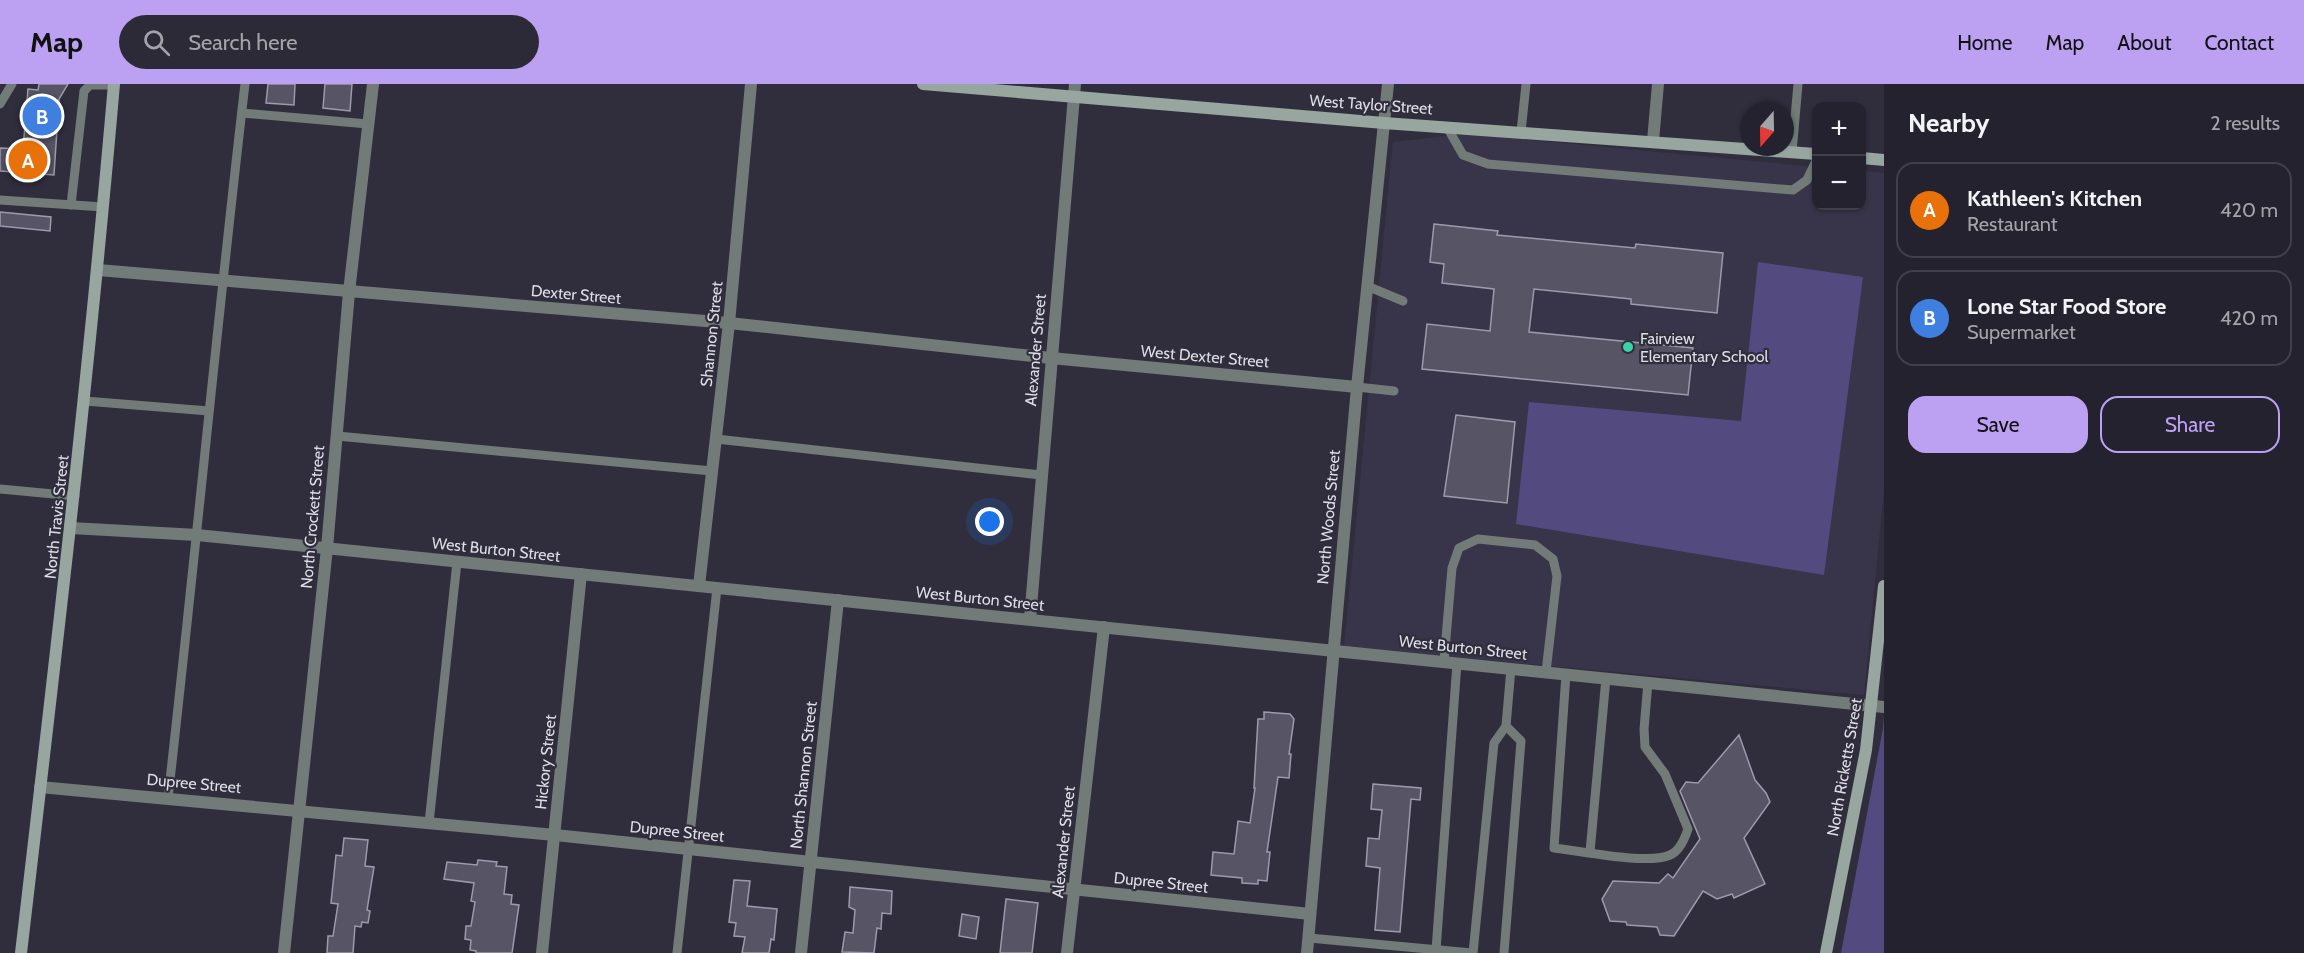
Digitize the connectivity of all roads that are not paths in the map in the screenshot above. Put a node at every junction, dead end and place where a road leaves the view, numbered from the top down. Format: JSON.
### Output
{"nodes":[{"id":1,"x":12,"y":84,"type":"edge"},
{"id":2,"x":245,"y":84,"type":"edge"},
{"id":3,"x":373,"y":84,"type":"edge"},
{"id":4,"x":751,"y":84,"type":"edge"},
{"id":5,"x":923,"y":84,"type":"edge"},
{"id":6,"x":1075,"y":84,"type":"edge"},
{"id":7,"x":1388,"y":84,"type":"edge"},
{"id":8,"x":1526,"y":84,"type":"edge"},
{"id":9,"x":1658,"y":84,"type":"edge"},
{"id":10,"x":1798,"y":84,"type":"edge"},
{"id":11,"x":114,"y":85,"type":"edge"},
{"id":12,"x":1074,"y":97,"type":"junction"},
{"id":13,"x":0,"y":104,"type":"edge"},
{"id":14,"x":242,"y":113,"type":"junction"},
{"id":15,"x":1384,"y":123,"type":"junction"},
{"id":16,"x":368,"y":124,"type":"junction"},
{"id":17,"x":1447,"y":127,"type":"junction"},
{"id":18,"x":1794,"y":129,"type":"edge"},
{"id":19,"x":1521,"y":132,"type":"junction"},
{"id":20,"x":1653,"y":141,"type":"junction"},
{"id":21,"x":1740,"y":148,"type":"edge"},
{"id":22,"x":1794,"y":152,"type":"edge"},
{"id":23,"x":1812,"y":154,"type":"edge"},
{"id":24,"x":1866,"y":158,"type":"edge"},
{"id":25,"x":1884,"y":160,"type":"edge"},
{"id":26,"x":1812,"y":169,"type":"edge"},
{"id":27,"x":0,"y":200,"type":"edge"},
{"id":28,"x":71,"y":205,"type":"junction"},
{"id":29,"x":104,"y":207,"type":"junction"},
{"id":30,"x":98,"y":270,"type":"junction"},
{"id":31,"x":222,"y":280,"type":"junction"},
{"id":32,"x":1367,"y":286,"type":"junction"},
{"id":33,"x":349,"y":292,"type":"junction"},
{"id":34,"x":1403,"y":301,"type":"dead end"},
{"id":35,"x":729,"y":323,"type":"junction"},
{"id":36,"x":1051,"y":358,"type":"junction"},
{"id":37,"x":1357,"y":387,"type":"junction"},
{"id":38,"x":1395,"y":391,"type":"dead end"},
{"id":39,"x":85,"y":401,"type":"junction"},
{"id":40,"x":209,"y":411,"type":"junction"},
{"id":41,"x":337,"y":436,"type":"junction"},
{"id":42,"x":716,"y":439,"type":"junction"},
{"id":43,"x":712,"y":471,"type":"junction"},
{"id":44,"x":1041,"y":475,"type":"junction"},
{"id":45,"x":0,"y":489,"type":"edge"},
{"id":46,"x":75,"y":496,"type":"junction"},
{"id":47,"x":71,"y":528,"type":"junction"},
{"id":48,"x":197,"y":535,"type":"junction"},
{"id":49,"x":327,"y":549,"type":"junction"},
{"id":50,"x":457,"y":562,"type":"junction"},
{"id":51,"x":580,"y":574,"type":"junction"},
{"id":52,"x":699,"y":586,"type":"junction"},
{"id":53,"x":1884,"y":586,"type":"edge"},
{"id":54,"x":717,"y":588,"type":"junction"},
{"id":55,"x":838,"y":600,"type":"junction"},
{"id":56,"x":1030,"y":619,"type":"junction"},
{"id":57,"x":1104,"y":627,"type":"junction"},
{"id":58,"x":1333,"y":650,"type":"junction"},
{"id":59,"x":1444,"y":661,"type":"junction"},
{"id":60,"x":1457,"y":663,"type":"junction"},
{"id":61,"x":1511,"y":668,"type":"junction"},
{"id":62,"x":1546,"y":672,"type":"junction"},
{"id":63,"x":1566,"y":674,"type":"junction"},
{"id":64,"x":1605,"y":678,"type":"junction"},
{"id":65,"x":1648,"y":682,"type":"junction"},
{"id":66,"x":1878,"y":706,"type":"edge"},
{"id":67,"x":1506,"y":726,"type":"junction"},
{"id":68,"x":40,"y":787,"type":"junction"},
{"id":69,"x":168,"y":798,"type":"junction"},
{"id":70,"x":299,"y":810,"type":"junction"},
{"id":71,"x":429,"y":822,"type":"junction"},
{"id":72,"x":555,"y":835,"type":"junction"},
{"id":73,"x":688,"y":849,"type":"junction"},
{"id":74,"x":1590,"y":852,"type":"junction"},
{"id":75,"x":811,"y":862,"type":"junction"},
{"id":76,"x":1074,"y":889,"type":"junction"},
{"id":77,"x":1311,"y":914,"type":"junction"},
{"id":78,"x":1309,"y":938,"type":"junction"},
{"id":79,"x":1436,"y":950,"type":"junction"},
{"id":80,"x":21,"y":953,"type":"edge"},
{"id":81,"x":284,"y":953,"type":"edge"},
{"id":82,"x":542,"y":953,"type":"edge"},
{"id":83,"x":677,"y":953,"type":"edge"},
{"id":84,"x":801,"y":953,"type":"edge"},
{"id":85,"x":1067,"y":953,"type":"edge"},
{"id":86,"x":1307,"y":953,"type":"edge"},
{"id":87,"x":1472,"y":953,"type":"edge"},
{"id":88,"x":1504,"y":953,"type":"edge"},
{"id":89,"x":1826,"y":953,"type":"edge"}],
"edges":[{"from":1,"to":13,"type":"lane"},
{"from":2,"to":14,"type":"lane"},
{"from":3,"to":16,"type":"street","name":"North Crockett Street"},
{"from":4,"to":35,"type":"street","name":"Shannon Street"},
{"from":5,"to":12,"type":"main road","name":"West Taylor Street"},
{"from":6,"to":12,"type":"street","name":"Alexander Street"},
{"from":7,"to":15,"type":"street","name":"North Woods Street"},
{"from":8,"to":19,"type":"lane"},
{"from":9,"to":20,"type":"street"},
{"from":10,"to":18,"type":"lane"},
{"from":11,"to":28,"type":"lane"},
{"from":11,"to":29,"type":"main road","name":"North Travis Street"},
{"from":12,"to":15,"type":"main road","name":"West Taylor Street"},
{"from":12,"to":36,"type":"street","name":"Alexander Street"},
{"from":14,"to":16,"type":"lane"},
{"from":14,"to":31,"type":"lane"},
{"from":15,"to":17,"type":"main road","name":"West Taylor Street"},
{"from":15,"to":32,"type":"street","name":"North Woods Street"},
{"from":16,"to":33,"type":"street","name":"North Crockett Street"},
{"from":17,"to":19,"type":"main road","name":"West Taylor Street"},
{"from":17,"to":26,"type":"lane"},
{"from":19,"to":20,"type":"main road","name":"West Taylor Street"},
{"from":20,"to":21,"type":"main road","name":"West Taylor Street"},
{"from":22,"to":23,"type":"main road","name":"West Taylor Street"},
{"from":24,"to":25,"type":"main road"},
{"from":27,"to":28,"type":"lane"},
{"from":28,"to":29,"type":"lane"},
{"from":29,"to":30,"type":"main road","name":"North Travis Street"},
{"from":30,"to":31,"type":"street","name":"Dexter Street"},
{"from":30,"to":39,"type":"main road","name":"North Travis Street"},
{"from":31,"to":33,"type":"street","name":"Dexter Street"},
{"from":31,"to":40,"type":"lane"},
{"from":32,"to":34,"type":"lane"},
{"from":32,"to":37,"type":"street","name":"North Woods Street"},
{"from":33,"to":35,"type":"street","name":"Dexter Street"},
{"from":33,"to":41,"type":"street","name":"North Crockett Street"},
{"from":35,"to":36,"type":"street","name":"Dexter Street"},
{"from":35,"to":42,"type":"street","name":"Shannon Street"},
{"from":36,"to":37,"type":"street","name":"West Dexter Street"},
{"from":36,"to":44,"type":"street","name":"Alexander Street"},
{"from":37,"to":38,"type":"lane"},
{"from":37,"to":58,"type":"street","name":"North Woods Street"},
{"from":39,"to":40,"type":"lane"},
{"from":39,"to":46,"type":"main road","name":"North Travis Street"},
{"from":40,"to":48,"type":"lane"},
{"from":41,"to":43,"type":"lane"},
{"from":41,"to":49,"type":"street","name":"North Crockett Street"},
{"from":42,"to":43,"type":"street","name":"Shannon Street"},
{"from":42,"to":44,"type":"lane"},
{"from":43,"to":52,"type":"street","name":"Shannon Street"},
{"from":44,"to":56,"type":"street","name":"Alexander Street"},
{"from":45,"to":46,"type":"lane"},
{"from":46,"to":47,"type":"main road","name":"North Travis Street"},
{"from":47,"to":48,"type":"street","name":"West Burton Street"},
{"from":47,"to":68,"type":"main road","name":"North Travis Street"},
{"from":48,"to":49,"type":"street","name":"West Burton Street"},
{"from":48,"to":69,"type":"lane"},
{"from":49,"to":50,"type":"street","name":"West Burton Street"},
{"from":49,"to":70,"type":"street","name":"North Crockett Street"},
{"from":50,"to":51,"type":"street","name":"West Burton Street"},
{"from":50,"to":71,"type":"lane"},
{"from":51,"to":52,"type":"street","name":"West Burton Street"},
{"from":51,"to":72,"type":"street","name":"Hickory Street"},
{"from":52,"to":54,"type":"street","name":"West Burton Street"},
{"from":53,"to":66,"type":"main road","name":"North Ricketts Street"},
{"from":54,"to":55,"type":"street","name":"West Burton Street"},
{"from":54,"to":73,"type":"lane"},
{"from":55,"to":56,"type":"street","name":"West Burton Street"},
{"from":55,"to":75,"type":"street","name":"North Shannon Street"},
{"from":56,"to":57,"type":"street","name":"West Burton Street"},
{"from":57,"to":58,"type":"street","name":"West Burton Street"},
{"from":57,"to":76,"type":"street","name":"Alexander Street"},
{"from":58,"to":59,"type":"street","name":"West Burton Street"},
{"from":58,"to":77,"type":"street","name":"North Woods Street"},
{"from":59,"to":60,"type":"street","name":"West Burton Street"},
{"from":59,"to":62,"type":"lane"},
{"from":60,"to":61,"type":"street","name":"West Burton Street"},
{"from":60,"to":79,"type":"lane"},
{"from":61,"to":62,"type":"street","name":"West Burton Street"},
{"from":61,"to":67,"type":"lane"},
{"from":62,"to":63,"type":"street","name":"West Burton Street"},
{"from":63,"to":64,"type":"street","name":"West Burton Street"},
{"from":63,"to":74,"type":"lane"},
{"from":64,"to":65,"type":"street","name":"West Burton Street"},
{"from":64,"to":74,"type":"lane"},
{"from":65,"to":66,"type":"street","name":"West Burton Street"},
{"from":65,"to":74,"type":"lane"},
{"from":66,"to":89,"type":"main road","name":"North Ricketts Street"},
{"from":67,"to":87,"type":"lane"},
{"from":67,"to":88,"type":"lane"},
{"from":68,"to":69,"type":"street","name":"Dupree Street"},
{"from":68,"to":80,"type":"main road","name":"North Travis Street"},
{"from":69,"to":70,"type":"street","name":"Dupree Street"},
{"from":70,"to":71,"type":"street","name":"Dupree Street"},
{"from":70,"to":81,"type":"street","name":"North Crockett Street"},
{"from":71,"to":72,"type":"street","name":"Dupree Street"},
{"from":72,"to":73,"type":"street","name":"Dupree Street"},
{"from":72,"to":82,"type":"street","name":"Hickory Street"},
{"from":73,"to":75,"type":"street","name":"Dupree Street"},
{"from":73,"to":83,"type":"lane"},
{"from":75,"to":76,"type":"street","name":"Dupree Street"},
{"from":75,"to":84,"type":"street","name":"North Shannon Street"},
{"from":76,"to":77,"type":"street","name":"Dupree Street"},
{"from":76,"to":85,"type":"street","name":"Alexander Street"},
{"from":77,"to":78,"type":"street","name":"North Woods Street"},
{"from":78,"to":79,"type":"lane"},
{"from":78,"to":86,"type":"street","name":"North Woods Street"},
{"from":79,"to":87,"type":"lane"}]}
